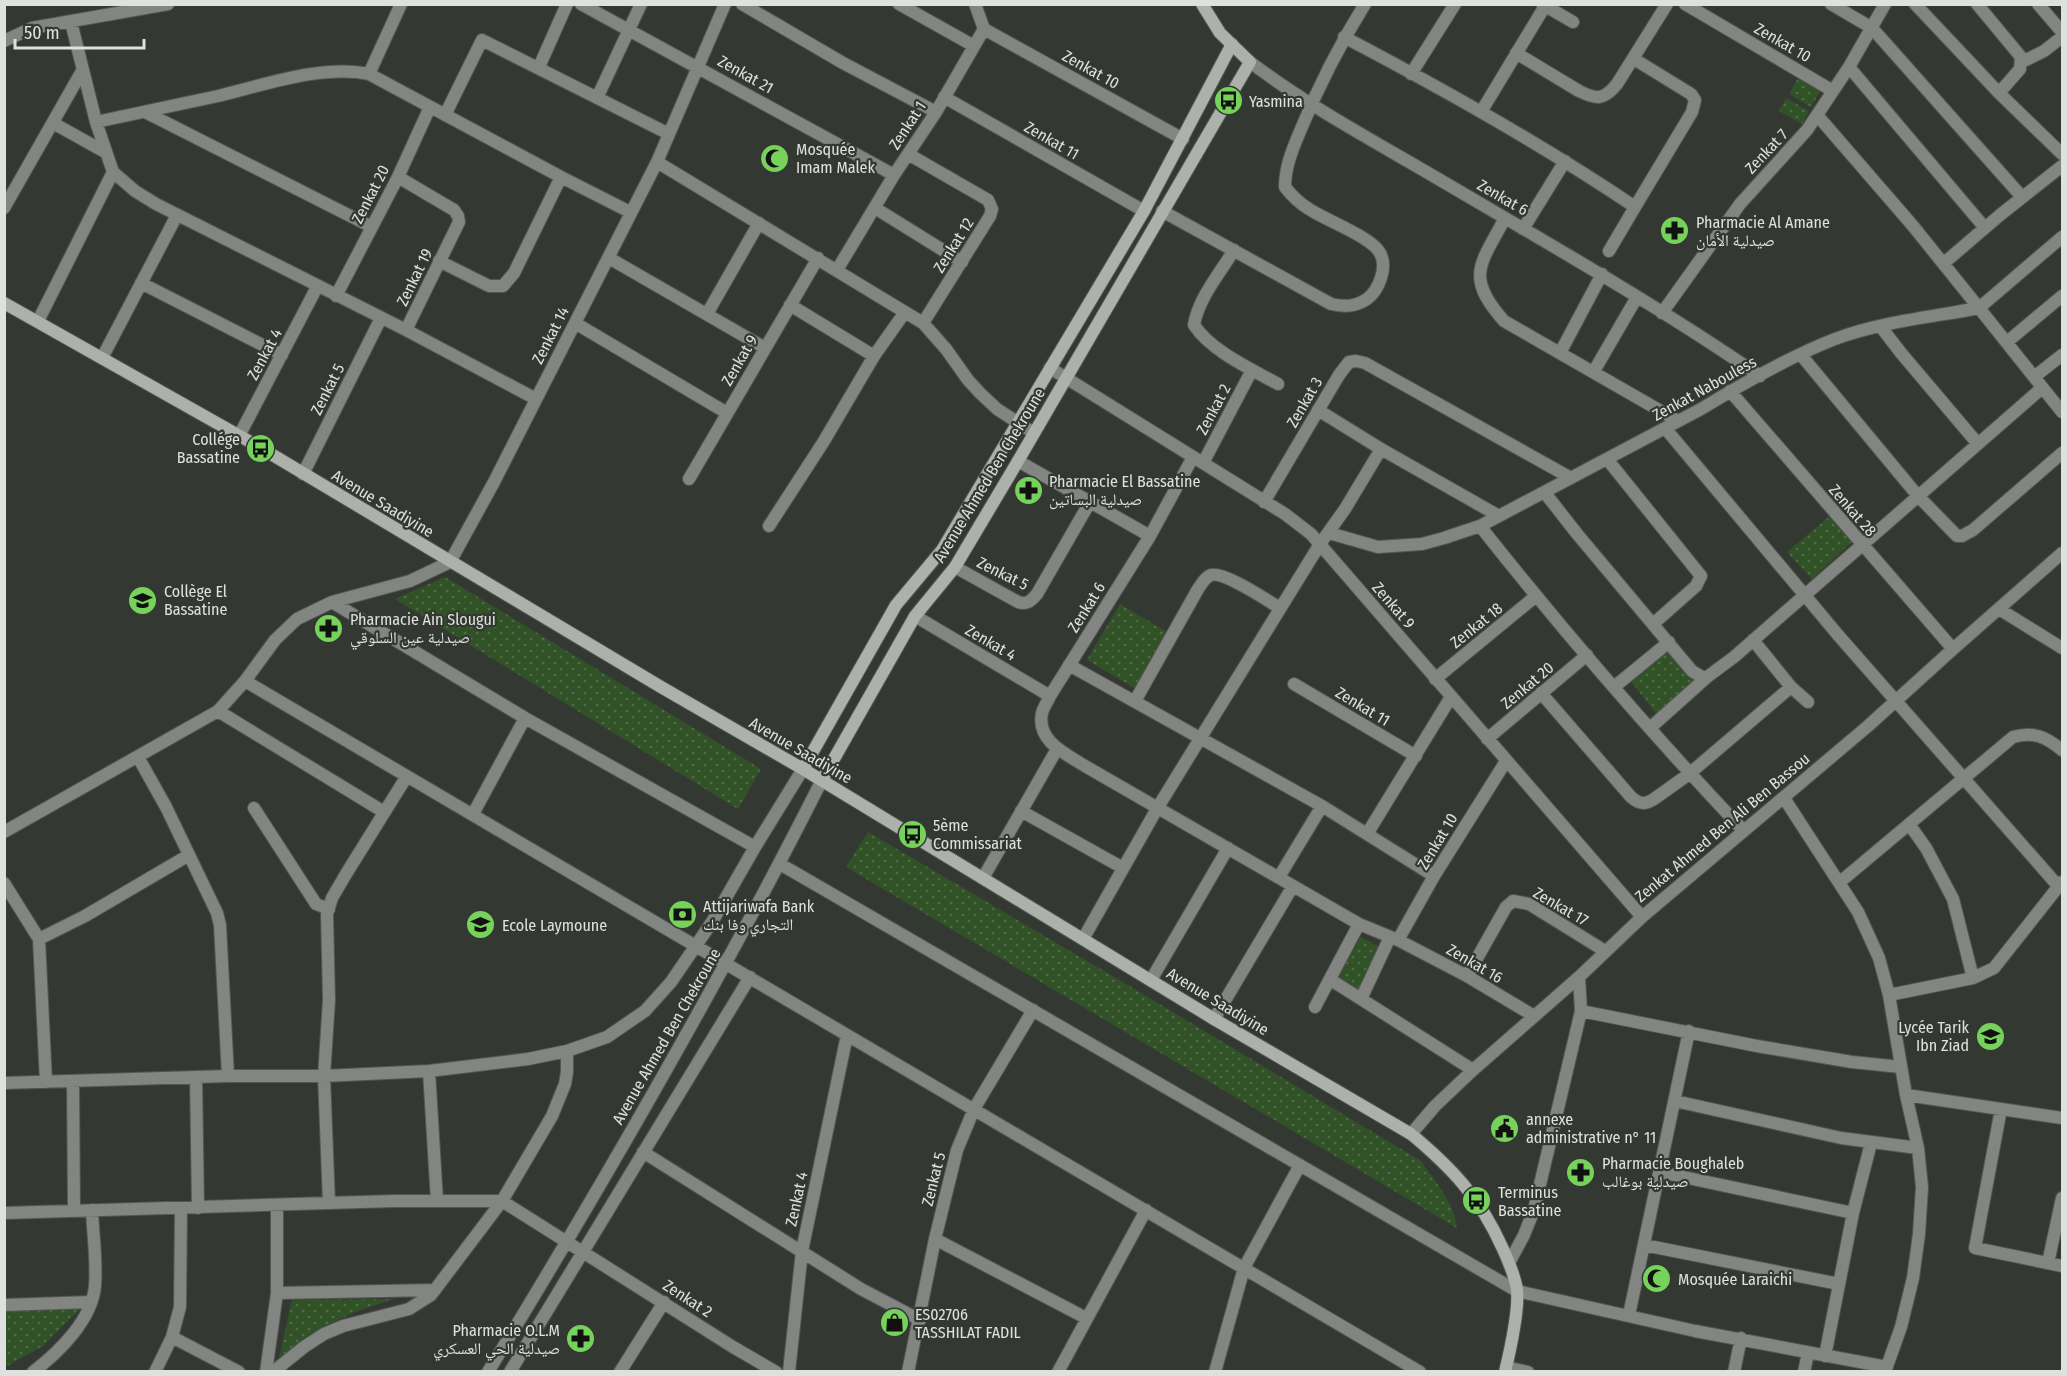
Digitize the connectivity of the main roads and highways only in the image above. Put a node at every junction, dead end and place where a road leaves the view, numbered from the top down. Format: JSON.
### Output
{"nodes":[{"id":1,"x":1202,"y":4,"type":"edge"},
{"id":2,"x":1232,"y":44,"type":"junction"},
{"id":3,"x":1250,"y":62,"type":"joint"},
{"id":4,"x":4,"y":303,"type":"edge"},
{"id":5,"x":802,"y":769,"type":"junction"},
{"id":6,"x":822,"y":780,"type":"junction"},
{"id":7,"x":1506,"y":1369,"type":"edge"}],
"edges":[{"from":1,"to":2,"type":"main road"},
{"from":2,"to":3,"type":"main road","name":"Zenkat 6"},
{"from":2,"to":5,"type":"main road","name":"Avenue Ahmed Ben Chekroune"},
{"from":3,"to":6,"type":"main road","name":"Avenue Ahmed Ben Chekroune"},
{"from":4,"to":5,"type":"main road","name":"Avenue Saadiyine"},
{"from":5,"to":6,"type":"main road","name":"Avenue Saadiyine"},
{"from":6,"to":7,"type":"main road","name":"Avenue Saadiyine"}]}
